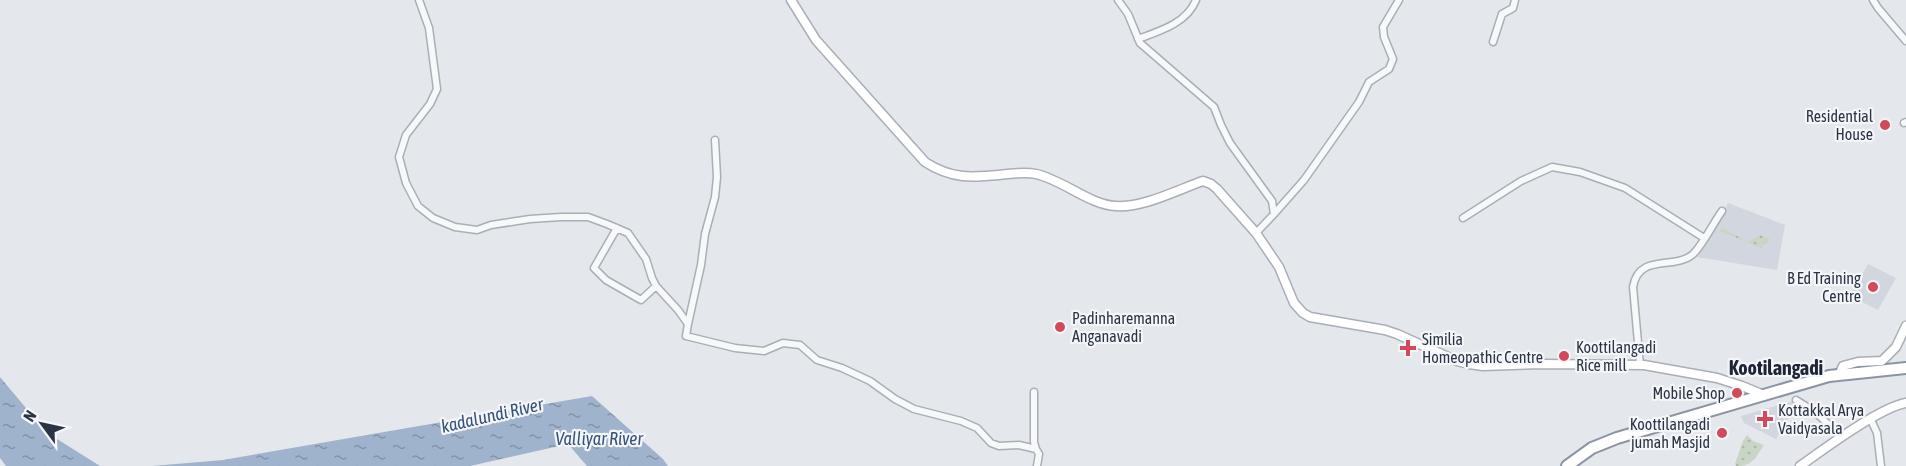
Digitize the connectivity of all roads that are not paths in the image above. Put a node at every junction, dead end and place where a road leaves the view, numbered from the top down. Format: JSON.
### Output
{"nodes":[{"id":1,"x":419,"y":0,"type":"edge"},
{"id":2,"x":791,"y":0,"type":"edge"},
{"id":3,"x":1118,"y":0,"type":"edge"},
{"id":4,"x":1196,"y":0,"type":"edge"},
{"id":5,"x":1399,"y":0,"type":"edge"},
{"id":6,"x":1515,"y":0,"type":"edge"},
{"id":7,"x":1873,"y":0,"type":"edge"},
{"id":8,"x":1138,"y":39,"type":"junction"},
{"id":9,"x":1906,"y":41,"type":"edge"},
{"id":10,"x":1493,"y":42,"type":"dead end"},
{"id":11,"x":715,"y":140,"type":"dead end"},
{"id":12,"x":1722,"y":211,"type":"dead end"},
{"id":13,"x":1274,"y":214,"type":"junction"},
{"id":14,"x":1463,"y":218,"type":"dead end"},
{"id":15,"x":617,"y":228,"type":"junction"},
{"id":16,"x":1256,"y":233,"type":"junction"},
{"id":17,"x":1704,"y":238,"type":"junction"},
{"id":18,"x":656,"y":286,"type":"junction"},
{"id":19,"x":687,"y":324,"type":"junction"},
{"id":20,"x":1906,"y":326,"type":"edge"},
{"id":21,"x":1640,"y":365,"type":"junction"},
{"id":22,"x":1906,"y":368,"type":"edge"},
{"id":23,"x":1839,"y":375,"type":"junction"},
{"id":24,"x":1034,"y":392,"type":"dead end"},
{"id":25,"x":1761,"y":394,"type":"junction"},
{"id":26,"x":1796,"y":400,"type":"dead end"},
{"id":27,"x":1906,"y":403,"type":"edge"},
{"id":28,"x":1871,"y":420,"type":"junction"},
{"id":29,"x":1841,"y":438,"type":"junction"},
{"id":30,"x":1036,"y":448,"type":"junction"},
{"id":31,"x":1037,"y":466,"type":"edge"},
{"id":32,"x":1567,"y":466,"type":"edge"},
{"id":33,"x":1800,"y":466,"type":"edge"},
{"id":34,"x":1881,"y":466,"type":"edge"}],
"edges":[{"from":1,"to":15,"type":"street"},
{"from":2,"to":16,"type":"main road"},
{"from":3,"to":8,"type":"street"},
{"from":4,"to":8,"type":"street"},
{"from":5,"to":13,"type":"street"},
{"from":6,"to":10,"type":"street"},
{"from":7,"to":9,"type":"street"},
{"from":8,"to":13,"type":"street"},
{"from":11,"to":19,"type":"street"},
{"from":12,"to":17,"type":"street"},
{"from":13,"to":16,"type":"street"},
{"from":14,"to":17,"type":"street"},
{"from":15,"to":18,"type":"street"},
{"from":15,"to":18,"type":"street"},
{"from":16,"to":21,"type":"main road"},
{"from":17,"to":21,"type":"street"},
{"from":18,"to":19,"type":"street"},
{"from":19,"to":30,"type":"street"},
{"from":20,"to":23,"type":"main road"},
{"from":21,"to":25,"type":"main road"},
{"from":22,"to":23,"type":"highway"},
{"from":23,"to":25,"type":"highway"},
{"from":24,"to":30,"type":"street"},
{"from":25,"to":32,"type":"highway"},
{"from":26,"to":29,"type":"street"},
{"from":27,"to":28,"type":"main road"},
{"from":28,"to":29,"type":"main road"},
{"from":28,"to":34,"type":"street"},
{"from":29,"to":33,"type":"main road"},
{"from":30,"to":31,"type":"street"}]}
